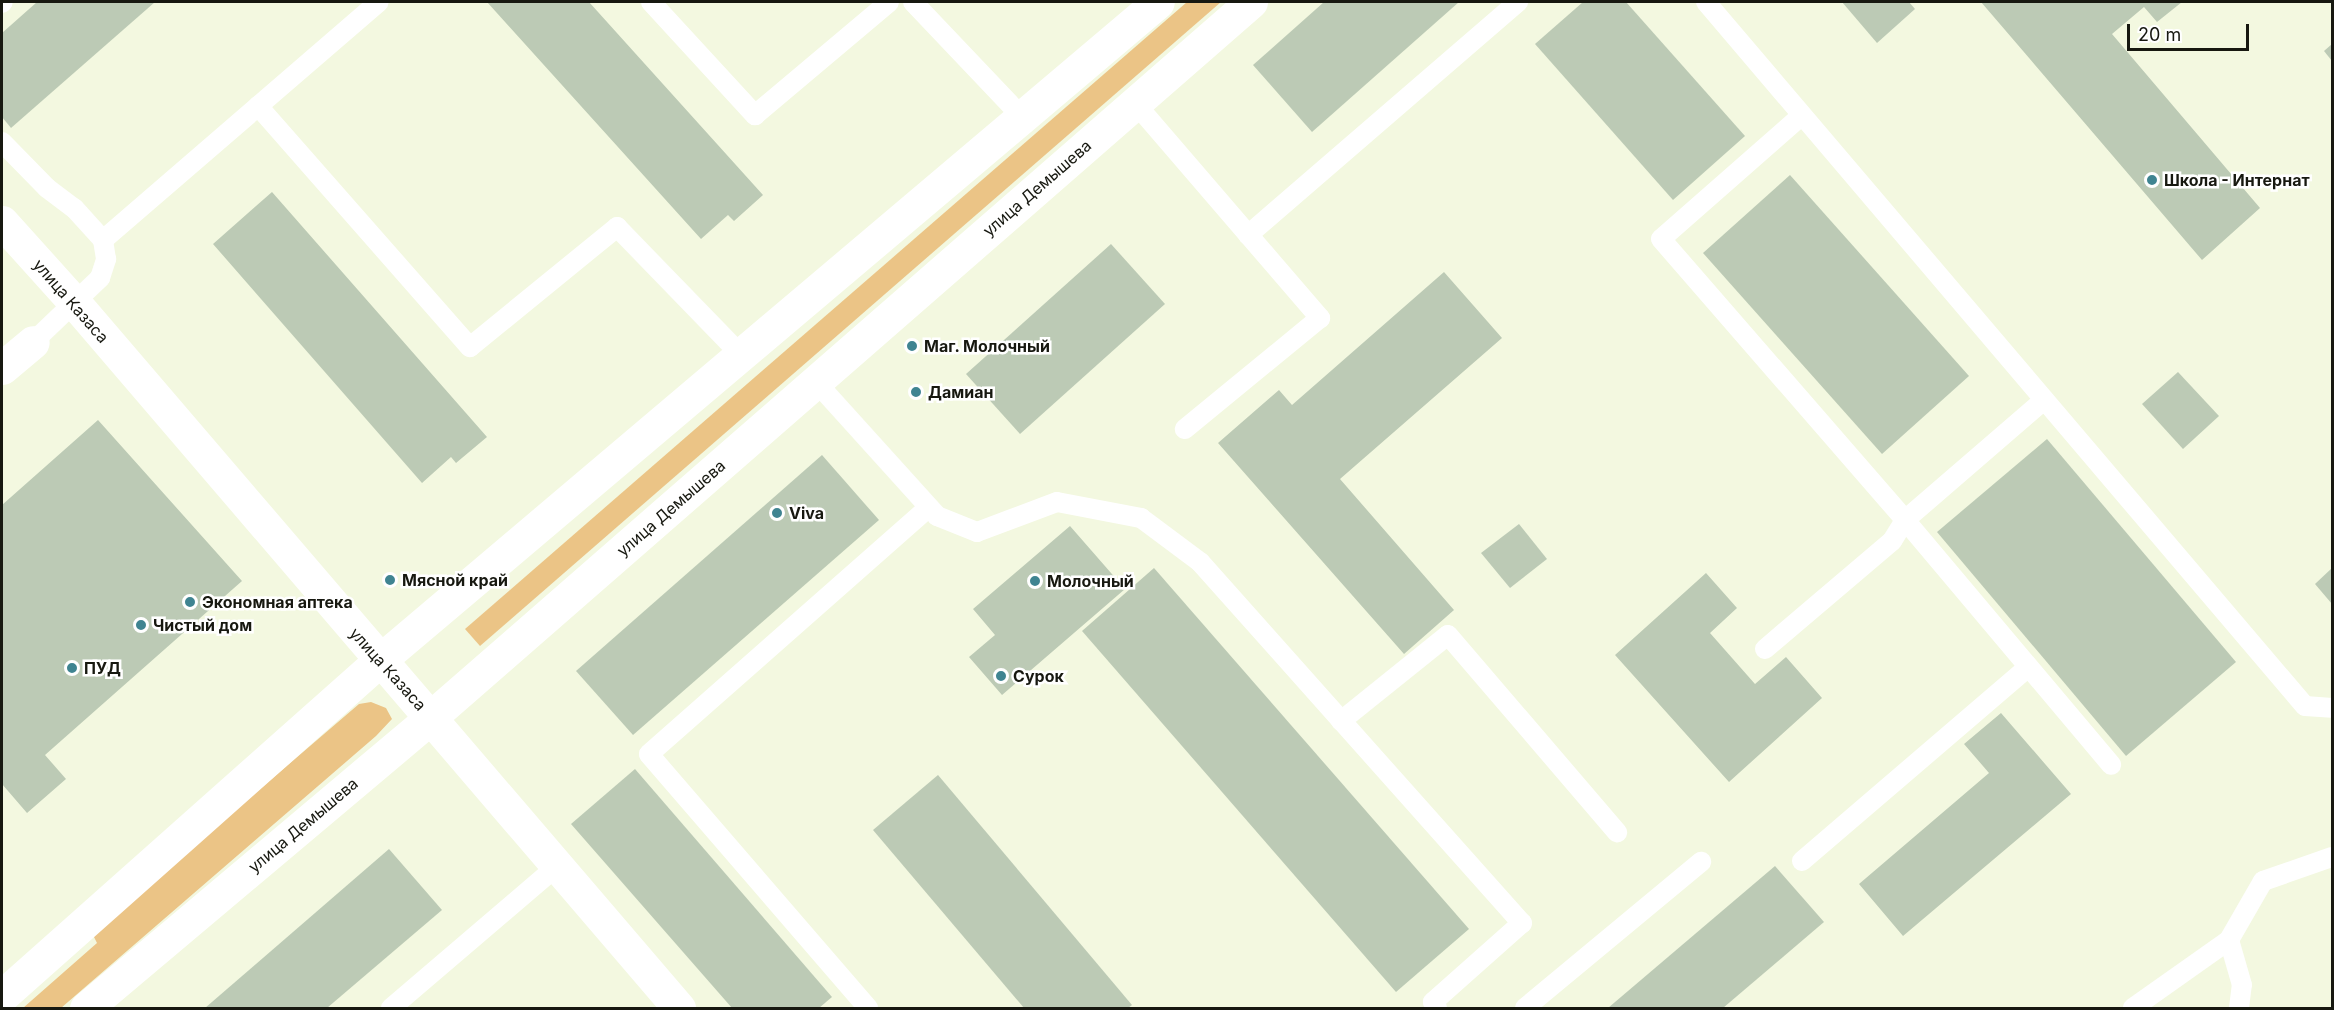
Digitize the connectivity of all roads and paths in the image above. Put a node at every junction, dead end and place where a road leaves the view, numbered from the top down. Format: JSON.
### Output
{"nodes":[{"id":1,"x":379,"y":2,"type":"edge"},
{"id":2,"x":651,"y":2,"type":"edge"},
{"id":3,"x":889,"y":2,"type":"edge"},
{"id":4,"x":913,"y":2,"type":"edge"},
{"id":5,"x":1251,"y":2,"type":"edge"},
{"id":6,"x":1518,"y":2,"type":"edge"},
{"id":7,"x":1706,"y":2,"type":"edge"},
{"id":8,"x":1152,"y":4,"type":"edge"},
{"id":9,"x":1135,"y":103,"type":"junction"},
{"id":10,"x":258,"y":106,"type":"junction"},
{"id":11,"x":1801,"y":116,"type":"junction"},
{"id":12,"x":1022,"y":117,"type":"junction"},
{"id":13,"x":2,"y":142,"type":"edge"},
{"id":14,"x":2,"y":222,"type":"edge"},
{"id":15,"x":1248,"y":235,"type":"junction"},
{"id":16,"x":103,"y":240,"type":"junction"},
{"id":17,"x":74,"y":302,"type":"junction"},
{"id":18,"x":33,"y":342,"type":"joint"},
{"id":19,"x":741,"y":355,"type":"junction"},
{"id":20,"x":2,"y":369,"type":"edge"},
{"id":21,"x":816,"y":382,"type":"junction"},
{"id":22,"x":2044,"y":400,"type":"junction"},
{"id":23,"x":1185,"y":429,"type":"dead end"},
{"id":24,"x":929,"y":507,"type":"junction"},
{"id":25,"x":1905,"y":520,"type":"junction"},
{"id":26,"x":1765,"y":649,"type":"dead end"},
{"id":27,"x":379,"y":661,"type":"junction"},
{"id":28,"x":2028,"y":667,"type":"junction"},
{"id":29,"x":2332,"y":708,"type":"edge"},
{"id":30,"x":430,"y":717,"type":"junction"},
{"id":31,"x":1341,"y":721,"type":"junction"},
{"id":32,"x":2111,"y":765,"type":"dead end"},
{"id":33,"x":1617,"y":832,"type":"dead end"},
{"id":34,"x":2332,"y":857,"type":"edge"},
{"id":35,"x":1802,"y":861,"type":"dead end"},
{"id":36,"x":1701,"y":862,"type":"dead end"},
{"id":37,"x":557,"y":866,"type":"junction"},
{"id":38,"x":2229,"y":940,"type":"junction"},
{"id":39,"x":2,"y":996,"type":"edge"},
{"id":40,"x":1429,"y":1006,"type":"edge"},
{"id":41,"x":86,"y":1008,"type":"edge"},
{"id":42,"x":391,"y":1008,"type":"edge"},
{"id":43,"x":679,"y":1008,"type":"edge"},
{"id":44,"x":868,"y":1008,"type":"edge"},
{"id":45,"x":1526,"y":1008,"type":"edge"},
{"id":46,"x":2133,"y":1008,"type":"edge"},
{"id":47,"x":2239,"y":1008,"type":"edge"}],
"edges":[{"from":1,"to":10,"type":"lane"},
{"from":2,"to":3,"type":"lane"},
{"from":4,"to":12,"type":"lane"},
{"from":5,"to":9,"type":"street","name":"улица Демышева"},
{"from":6,"to":15,"type":"lane"},
{"from":7,"to":11,"type":"lane"},
{"from":8,"to":12,"type":"street"},
{"from":9,"to":15,"type":"lane"},
{"from":9,"to":21,"type":"street","name":"улица Демышева"},
{"from":10,"to":16,"type":"lane"},
{"from":10,"to":19,"type":"lane"},
{"from":11,"to":22,"type":"lane"},
{"from":11,"to":25,"type":"lane"},
{"from":12,"to":19,"type":"street"},
{"from":13,"to":16,"type":"lane"},
{"from":14,"to":17,"type":"street","name":"улица Казаса"},
{"from":15,"to":23,"type":"lane"},
{"from":16,"to":17,"type":"lane"},
{"from":17,"to":18,"type":"lane"},
{"from":17,"to":27,"type":"street","name":"улица Казаса"},
{"from":18,"to":20,"type":"street"},
{"from":19,"to":27,"type":"street"},
{"from":21,"to":24,"type":"lane"},
{"from":21,"to":30,"type":"street","name":"улица Демышева"},
{"from":22,"to":25,"type":"lane"},
{"from":22,"to":29,"type":"lane"},
{"from":24,"to":31,"type":"lane"},
{"from":24,"to":44,"type":"lane"},
{"from":25,"to":26,"type":"lane"},
{"from":25,"to":28,"type":"lane"},
{"from":27,"to":30,"type":"street","name":"улица Казаса"},
{"from":27,"to":39,"type":"street"},
{"from":28,"to":32,"type":"lane"},
{"from":28,"to":35,"type":"lane"},
{"from":30,"to":37,"type":"street","name":"улица Казаса"},
{"from":30,"to":41,"type":"street","name":"улица Демышева"},
{"from":31,"to":33,"type":"lane"},
{"from":31,"to":40,"type":"lane"},
{"from":34,"to":38,"type":"lane"},
{"from":36,"to":45,"type":"lane"},
{"from":37,"to":42,"type":"lane"},
{"from":37,"to":43,"type":"street","name":"улица Казаса"},
{"from":38,"to":46,"type":"lane"},
{"from":38,"to":47,"type":"lane"}]}
